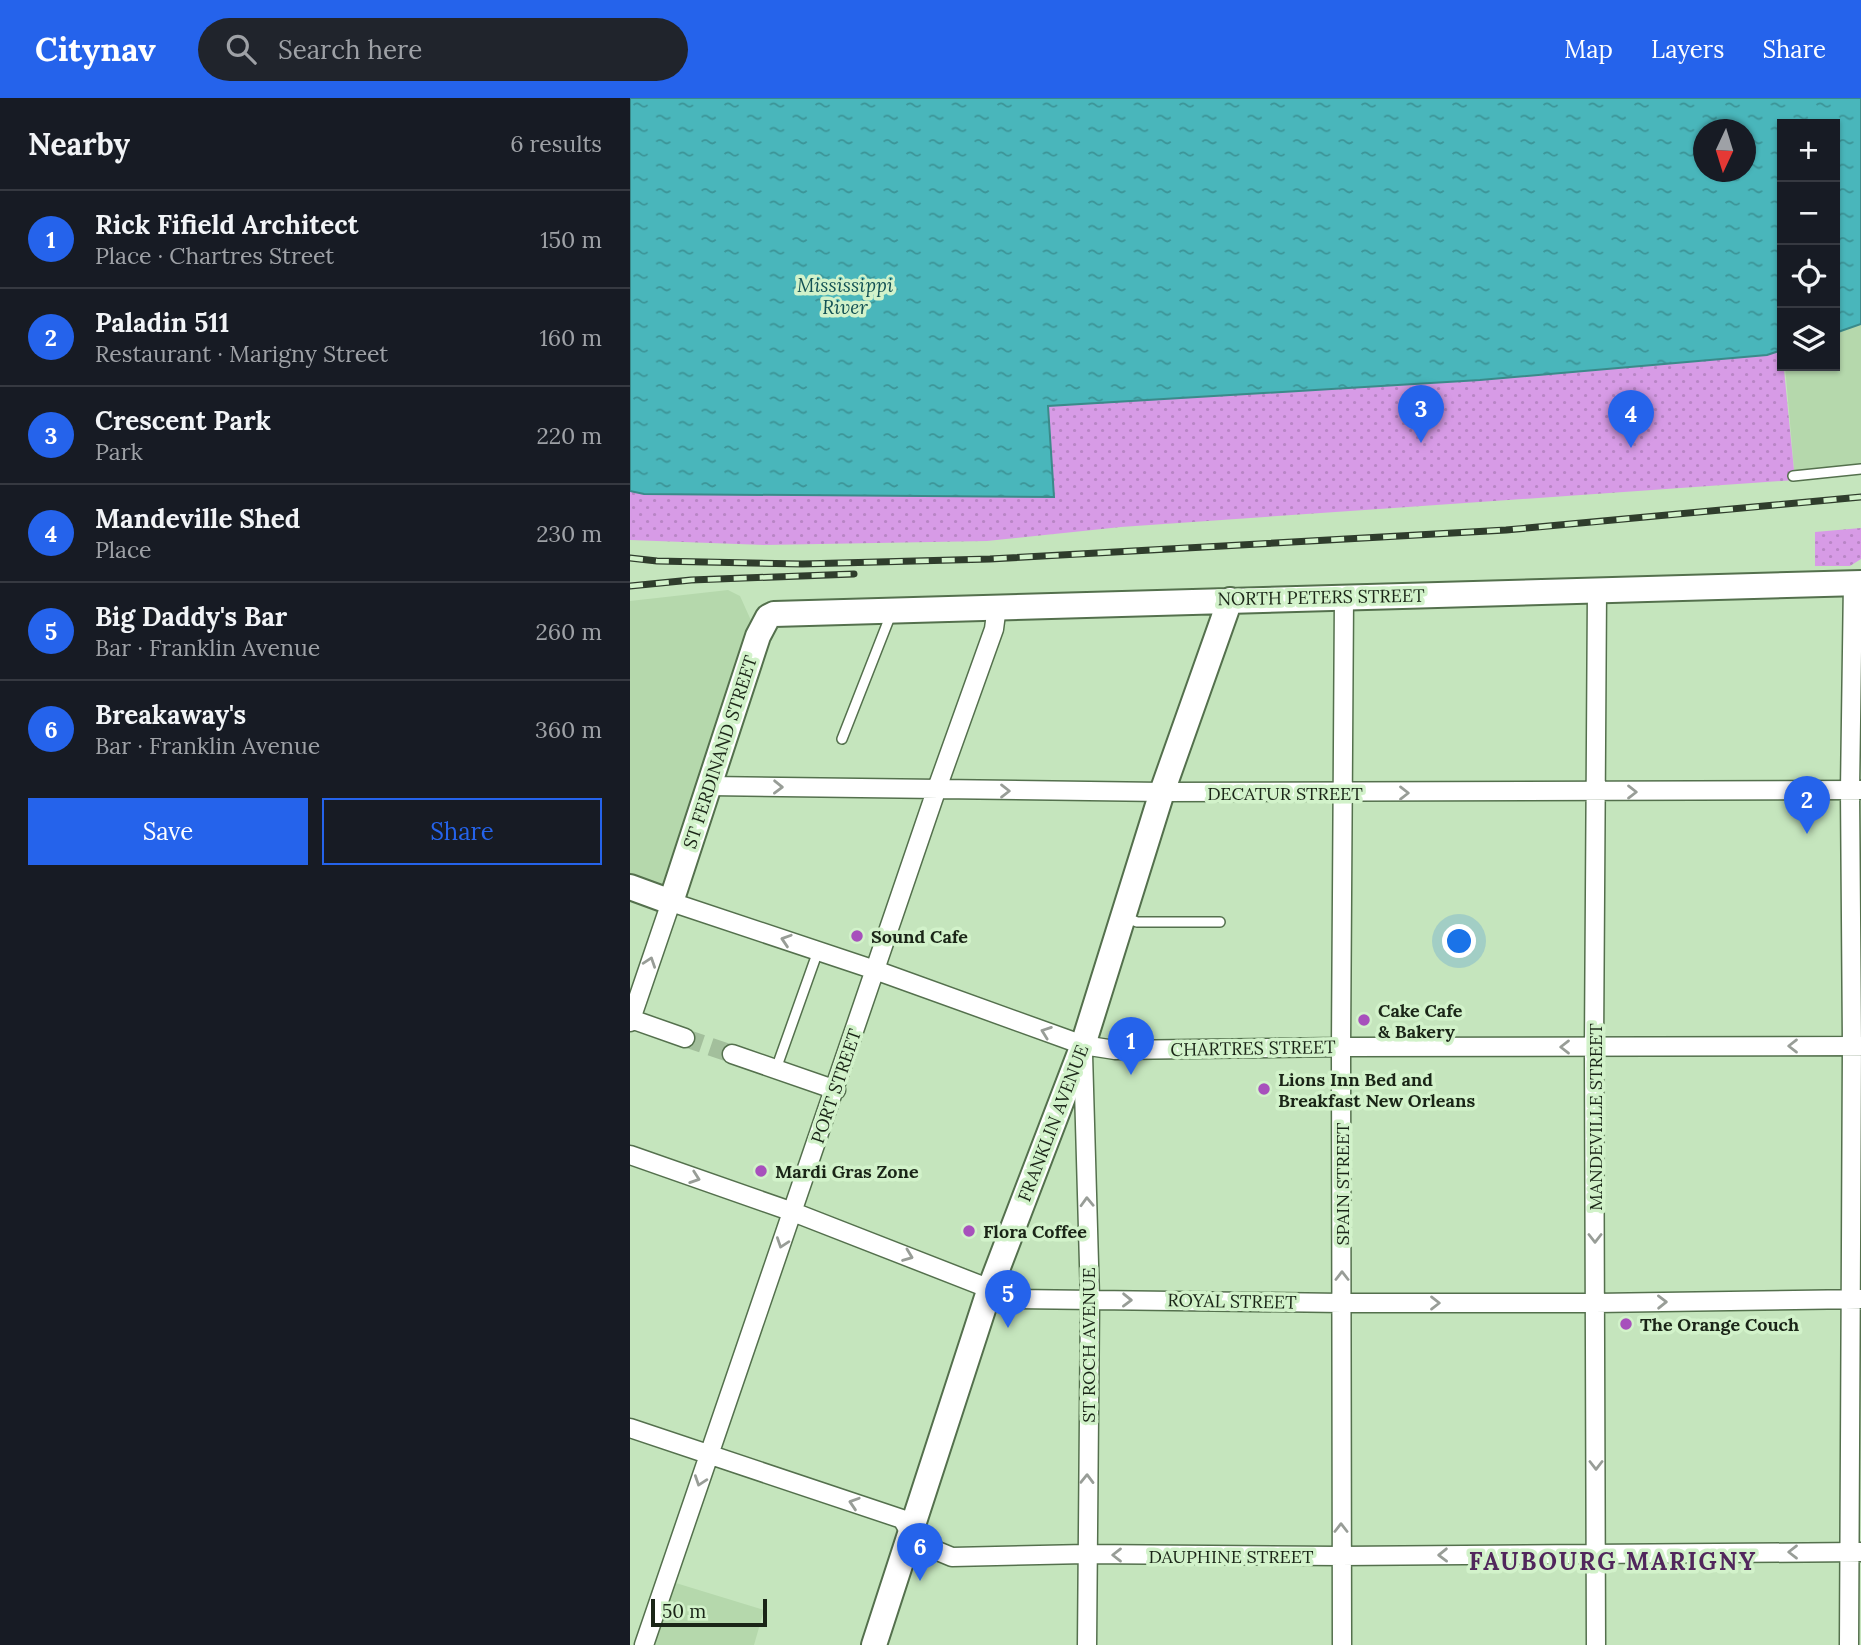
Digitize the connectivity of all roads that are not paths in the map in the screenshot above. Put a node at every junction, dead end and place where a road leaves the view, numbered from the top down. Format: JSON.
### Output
{"nodes":[{"id":1,"x":1861,"y":470,"type":"edge"},
{"id":2,"x":1793,"y":476,"type":"dead end"},
{"id":3,"x":1857,"y":583,"type":"edge"},
{"id":4,"x":1597,"y":590,"type":"junction"},
{"id":5,"x":1344,"y":597,"type":"junction"},
{"id":6,"x":1230,"y":600,"type":"junction"},
{"id":7,"x":996,"y":606,"type":"junction"},
{"id":8,"x":893,"y":609,"type":"junction"},
{"id":9,"x":781,"y":612,"type":"joint"},
{"id":10,"x":842,"y":739,"type":"dead end"},
{"id":11,"x":709,"y":786,"type":"junction"},
{"id":12,"x":1856,"y":790,"type":"edge"},
{"id":13,"x":936,"y":791,"type":"junction"},
{"id":14,"x":1162,"y":792,"type":"junction"},
{"id":15,"x":1595,"y":792,"type":"junction"},
{"id":16,"x":1343,"y":793,"type":"junction"},
{"id":17,"x":630,"y":887,"type":"edge"},
{"id":18,"x":671,"y":902,"type":"junction"},
{"id":19,"x":1124,"y":917,"type":"junction"},
{"id":20,"x":1220,"y":922,"type":"dead end"},
{"id":21,"x":818,"y":951,"type":"junction"},
{"id":22,"x":875,"y":970,"type":"junction"},
{"id":23,"x":631,"y":1021,"type":"edge"},
{"id":24,"x":685,"y":1038,"type":"tunnel mouth"},
{"id":25,"x":1083,"y":1045,"type":"junction"},
{"id":26,"x":1341,"y":1046,"type":"junction"},
{"id":27,"x":1857,"y":1046,"type":"edge"},
{"id":28,"x":1594,"y":1047,"type":"junction"},
{"id":29,"x":732,"y":1054,"type":"tunnel mouth"},
{"id":30,"x":776,"y":1069,"type":"junction"},
{"id":31,"x":836,"y":1090,"type":"junction"},
{"id":32,"x":630,"y":1155,"type":"edge"},
{"id":33,"x":793,"y":1212,"type":"junction"},
{"id":34,"x":990,"y":1288,"type":"junction"},
{"id":35,"x":1090,"y":1299,"type":"junction"},
{"id":36,"x":1856,"y":1299,"type":"edge"},
{"id":37,"x":1342,"y":1303,"type":"junction"},
{"id":38,"x":1596,"y":1303,"type":"junction"},
{"id":39,"x":630,"y":1428,"type":"edge"},
{"id":40,"x":709,"y":1455,"type":"junction"},
{"id":41,"x":911,"y":1534,"type":"junction"},
{"id":42,"x":1855,"y":1552,"type":"edge"},
{"id":43,"x":1596,"y":1553,"type":"junction"},
{"id":44,"x":1086,"y":1554,"type":"junction"},
{"id":45,"x":1341,"y":1556,"type":"junction"},
{"id":46,"x":644,"y":1645,"type":"edge"},
{"id":47,"x":874,"y":1645,"type":"edge"},
{"id":48,"x":1087,"y":1645,"type":"edge"},
{"id":49,"x":1342,"y":1645,"type":"edge"},
{"id":50,"x":1596,"y":1645,"type":"edge"},
{"id":51,"x":1849,"y":1645,"type":"edge"}],
"edges":[{"from":1,"to":2,"type":"lane"},
{"from":3,"to":4,"type":"street","name":"NORTH PETERS STREET"},
{"from":3,"to":12,"type":"street"},
{"from":4,"to":5,"type":"street","name":"NORTH PETERS STREET"},
{"from":4,"to":15,"type":"street","name":"MANDEVILLE STREET"},
{"from":5,"to":6,"type":"street","name":"NORTH PETERS STREET"},
{"from":5,"to":16,"type":"street","name":"SPAIN STREET"},
{"from":6,"to":7,"type":"street","name":"NORTH PETERS STREET"},
{"from":6,"to":14,"type":"street","name":"FRANKLIN AVENUE"},
{"from":7,"to":8,"type":"street","name":"NORTH PETERS STREET"},
{"from":7,"to":13,"type":"street","name":"PORT STREET"},
{"from":8,"to":9,"type":"street","name":"NORTH PETERS STREET"},
{"from":8,"to":10,"type":"lane"},
{"from":9,"to":11,"type":"street","name":"ST FERDINAND STREET"},
{"from":11,"to":13,"type":"street","name":"DECATUR STREET","one_way":true},
{"from":11,"to":18,"type":"street","name":"ST FERDINAND STREET"},
{"from":15,"to":12,"type":"street","name":"DECATUR STREET","one_way":true},
{"from":12,"to":27,"type":"street"},
{"from":13,"to":14,"type":"street","name":"DECATUR STREET","one_way":true},
{"from":13,"to":22,"type":"street","name":"PORT STREET"},
{"from":14,"to":16,"type":"street","name":"DECATUR STREET"},
{"from":14,"to":19,"type":"street","name":"FRANKLIN AVENUE"},
{"from":16,"to":15,"type":"street","name":"DECATUR STREET","one_way":true},
{"from":15,"to":28,"type":"street","name":"MANDEVILLE STREET"},
{"from":16,"to":26,"type":"street","name":"SPAIN STREET"},
{"from":17,"to":18,"type":"street","name":"CHARTRES STREET"},
{"from":21,"to":18,"type":"street","name":"CHARTRES STREET","one_way":true},
{"from":23,"to":18,"type":"street","one_way":true},
{"from":19,"to":20,"type":"lane"},
{"from":19,"to":25,"type":"street","name":"FRANKLIN AVENUE"},
{"from":21,"to":22,"type":"street","name":"CHARTRES STREET"},
{"from":21,"to":30,"type":"lane"},
{"from":25,"to":22,"type":"street","name":"CHARTRES STREET","one_way":true},
{"from":22,"to":31,"type":"street","name":"PORT STREET"},
{"from":23,"to":24,"type":"street"},
{"from":25,"to":26,"type":"street","name":"CHARTRES STREET"},
{"from":25,"to":34,"type":"street","name":"FRANKLIN AVENUE"},
{"from":35,"to":25,"type":"street","name":"ST ROCH AVENUE","one_way":true},
{"from":28,"to":26,"type":"street","name":"CHARTRES STREET","one_way":true},
{"from":37,"to":26,"type":"street","name":"SPAIN STREET","one_way":true},
{"from":27,"to":28,"type":"street","name":"CHARTRES STREET","one_way":true},
{"from":27,"to":36,"type":"street"},
{"from":28,"to":38,"type":"street","name":"MANDEVILLE STREET","one_way":true},
{"from":29,"to":30,"type":"street"},
{"from":30,"to":31,"type":"street"},
{"from":31,"to":33,"type":"street","name":"PORT STREET"},
{"from":32,"to":33,"type":"street","name":"ROYAL STREET","one_way":true},
{"from":33,"to":34,"type":"street","name":"ROYAL STREET","one_way":true},
{"from":33,"to":40,"type":"street","name":"PORT STREET","one_way":true},
{"from":34,"to":35,"type":"street","name":"ROYAL STREET"},
{"from":34,"to":41,"type":"street","name":"FRANKLIN AVENUE"},
{"from":35,"to":37,"type":"street","name":"ROYAL STREET","one_way":true},
{"from":44,"to":35,"type":"street","name":"ST ROCH AVENUE","one_way":true},
{"from":38,"to":36,"type":"street","name":"ROYAL STREET","one_way":true},
{"from":36,"to":42,"type":"street"},
{"from":37,"to":38,"type":"street","name":"ROYAL STREET","one_way":true},
{"from":45,"to":37,"type":"street","name":"SPAIN STREET","one_way":true},
{"from":38,"to":43,"type":"street","name":"MANDEVILLE STREET","one_way":true},
{"from":39,"to":40,"type":"street","name":"DAUPHINE STREET"},
{"from":41,"to":40,"type":"street","name":"DAUPHINE STREET","one_way":true},
{"from":40,"to":46,"type":"street","name":"PORT STREET","one_way":true},
{"from":41,"to":44,"type":"street","name":"DAUPHINE STREET"},
{"from":41,"to":47,"type":"street","name":"FRANKLIN AVENUE"},
{"from":42,"to":43,"type":"street","name":"DAUPHINE STREET","one_way":true},
{"from":42,"to":51,"type":"street"},
{"from":43,"to":45,"type":"street","name":"DAUPHINE STREET","one_way":true},
{"from":43,"to":50,"type":"street","name":"MANDEVILLE STREET"},
{"from":45,"to":44,"type":"street","name":"DAUPHINE STREET","one_way":true},
{"from":44,"to":48,"type":"street","name":"ST ROCH AVENUE"},
{"from":45,"to":49,"type":"street","name":"SPAIN STREET"}]}
